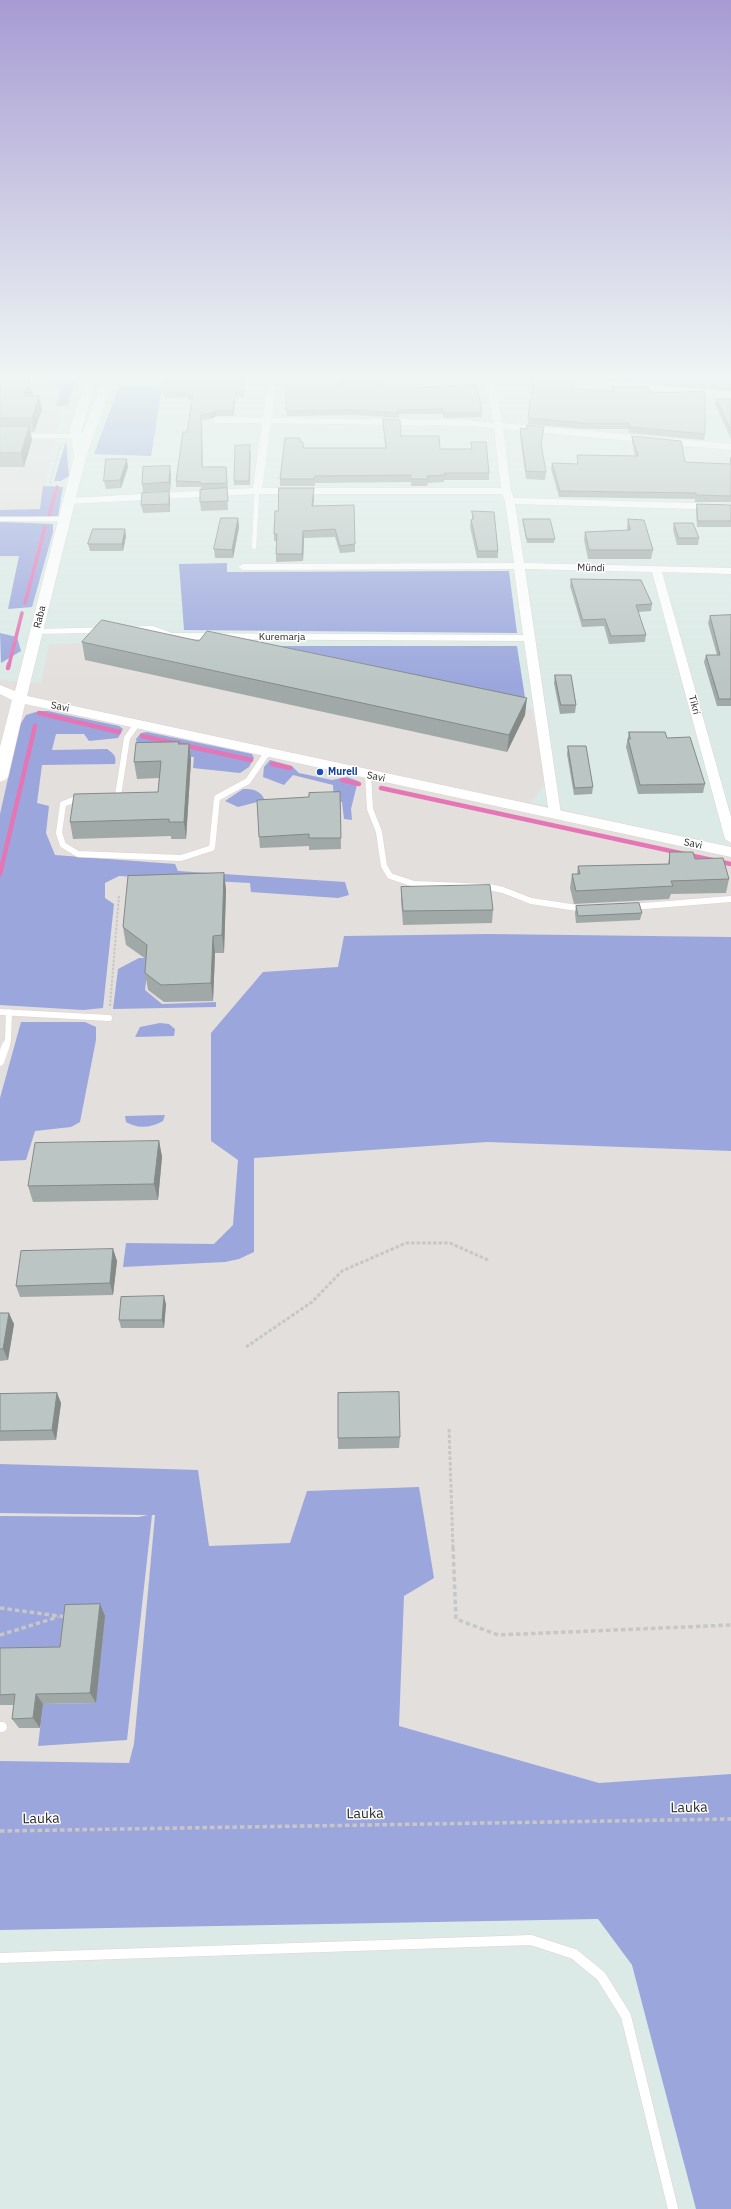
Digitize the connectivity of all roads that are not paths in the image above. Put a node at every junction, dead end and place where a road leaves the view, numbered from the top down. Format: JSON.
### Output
{"nodes":[{"id":1,"x":74,"y":479,"type":"edge"},
{"id":2,"x":260,"y":479,"type":"edge"},
{"id":3,"x":505,"y":479,"type":"edge"},
{"id":4,"x":257,"y":491,"type":"junction"},
{"id":5,"x":506,"y":491,"type":"junction"},
{"id":6,"x":69,"y":501,"type":"junction"},
{"id":7,"x":510,"y":501,"type":"junction"},
{"id":8,"x":731,"y":507,"type":"edge"},
{"id":9,"x":0,"y":519,"type":"edge"},
{"id":10,"x":64,"y":519,"type":"junction"},
{"id":11,"x":254,"y":547,"type":"dead end"},
{"id":12,"x":520,"y":566,"type":"junction"},
{"id":13,"x":243,"y":567,"type":"dead end"},
{"id":14,"x":657,"y":571,"type":"junction"},
{"id":15,"x":731,"y":571,"type":"edge"},
{"id":16,"x":37,"y":632,"type":"junction"},
{"id":17,"x":529,"y":638,"type":"junction"},
{"id":18,"x":0,"y":689,"type":"edge"},
{"id":19,"x":21,"y":699,"type":"junction"},
{"id":20,"x":137,"y":724,"type":"junction"},
{"id":21,"x":267,"y":753,"type":"junction"},
{"id":22,"x":368,"y":775,"type":"junction"},
{"id":23,"x":0,"y":777,"type":"edge"},
{"id":24,"x":111,"y":793,"type":"edge"},
{"id":25,"x":118,"y":793,"type":"junction"},
{"id":26,"x":88,"y":794,"type":"edge"},
{"id":27,"x":116,"y":805,"type":"edge"},
{"id":28,"x":555,"y":814,"type":"junction"},
{"id":29,"x":731,"y":839,"type":"edge"},
{"id":30,"x":731,"y":852,"type":"edge"},
{"id":31,"x":731,"y":898,"type":"edge"},
{"id":32,"x":626,"y":907,"type":"edge"},
{"id":33,"x":588,"y":909,"type":"edge"},
{"id":34,"x":0,"y":1012,"type":"edge"},
{"id":35,"x":9,"y":1012,"type":"junction"},
{"id":36,"x":109,"y":1018,"type":"road end"},
{"id":37,"x":0,"y":1062,"type":"edge"},
{"id":38,"x":0,"y":1958,"type":"edge"},
{"id":39,"x":672,"y":2209,"type":"edge"}],
"edges":[{"from":1,"to":6,"type":"street","name":"Raba"},
{"from":2,"to":4,"type":"street"},
{"from":3,"to":5,"type":"street"},
{"from":4,"to":5,"type":"street"},
{"from":4,"to":6,"type":"street"},
{"from":4,"to":11,"type":"lane"},
{"from":5,"to":7,"type":"street"},
{"from":6,"to":10,"type":"street","name":"Raba"},
{"from":7,"to":8,"type":"street"},
{"from":7,"to":12,"type":"street"},
{"from":9,"to":10,"type":"lane"},
{"from":10,"to":16,"type":"street","name":"Raba"},
{"from":12,"to":13,"type":"street","name":"Mündi"},
{"from":12,"to":14,"type":"street","name":"Mündi"},
{"from":12,"to":17,"type":"street"},
{"from":14,"to":15,"type":"street","name":"Mündi"},
{"from":14,"to":29,"type":"street","name":"Tikri"},
{"from":16,"to":17,"type":"street","name":"Kuremarja"},
{"from":16,"to":19,"type":"street","name":"Raba"},
{"from":17,"to":28,"type":"street"},
{"from":18,"to":19,"type":"street","name":"Savi"},
{"from":19,"to":20,"type":"street","name":"Savi"},
{"from":19,"to":23,"type":"street","name":"Raba"},
{"from":20,"to":21,"type":"street","name":"Savi"},
{"from":20,"to":25,"type":"lane"},
{"from":21,"to":22,"type":"street","name":"Savi"},
{"from":21,"to":26,"type":"lane"},
{"from":22,"to":28,"type":"street","name":"Savi"},
{"from":22,"to":33,"type":"lane"},
{"from":24,"to":25,"type":"lane"},
{"from":25,"to":27,"type":"lane"},
{"from":28,"to":30,"type":"street","name":"Savi"},
{"from":31,"to":32,"type":"lane"},
{"from":34,"to":35,"type":"lane"},
{"from":35,"to":36,"type":"lane"},
{"from":35,"to":37,"type":"lane"},
{"from":38,"to":39,"type":"lane"}]}
